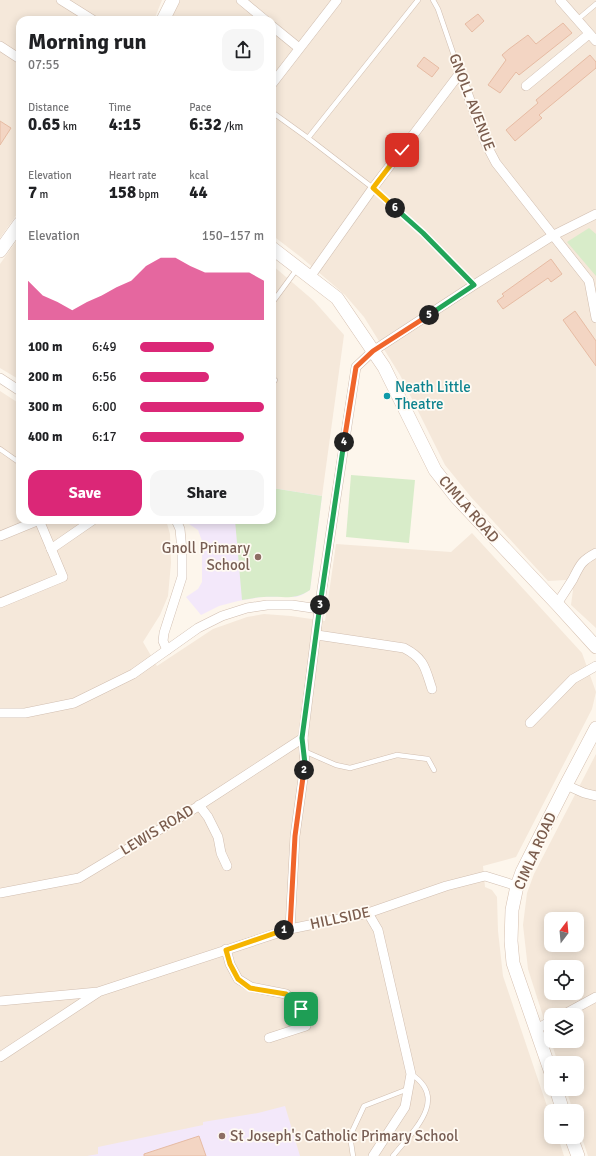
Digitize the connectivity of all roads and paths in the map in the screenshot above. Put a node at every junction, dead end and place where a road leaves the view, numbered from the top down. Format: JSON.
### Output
{"nodes":[{"id":1,"x":61,"y":0,"type":"edge"},
{"id":2,"x":174,"y":0,"type":"edge"},
{"id":3,"x":241,"y":0,"type":"edge"},
{"id":4,"x":337,"y":0,"type":"edge"},
{"id":5,"x":418,"y":0,"type":"edge"},
{"id":6,"x":434,"y":0,"type":"edge"},
{"id":7,"x":560,"y":0,"type":"edge"},
{"id":8,"x":596,"y":4,"type":"edge"},
{"id":9,"x":87,"y":16,"type":"edge"},
{"id":10,"x":165,"y":16,"type":"edge"},
{"id":11,"x":260,"y":16,"type":"edge"},
{"id":12,"x":577,"y":20,"type":"junction"},
{"id":13,"x":276,"y":29,"type":"edge"},
{"id":14,"x":593,"y":37,"type":"edge"},
{"id":15,"x":0,"y":46,"type":"edge"},
{"id":16,"x":299,"y":48,"type":"junction"},
{"id":17,"x":16,"y":56,"type":"edge"},
{"id":18,"x":460,"y":73,"type":"junction"},
{"id":19,"x":276,"y":79,"type":"edge"},
{"id":20,"x":526,"y":86,"type":"dead end"},
{"id":21,"x":276,"y":115,"type":"edge"},
{"id":22,"x":308,"y":138,"type":"junction"},
{"id":23,"x":373,"y":188,"type":"junction"},
{"id":24,"x":595,"y":216,"type":"edge"},
{"id":25,"x":16,"y":229,"type":"edge"},
{"id":26,"x":552,"y":236,"type":"junction"},
{"id":27,"x":0,"y":251,"type":"edge"},
{"id":28,"x":276,"y":251,"type":"edge"},
{"id":29,"x":298,"y":268,"type":"junction"},
{"id":30,"x":310,"y":277,"type":"junction"},
{"id":31,"x":474,"y":285,"type":"junction"},
{"id":32,"x":276,"y":298,"type":"edge"},
{"id":33,"x":596,"y":318,"type":"edge"},
{"id":34,"x":373,"y":351,"type":"junction"},
{"id":35,"x":0,"y":378,"type":"edge"},
{"id":36,"x":16,"y":388,"type":"edge"},
{"id":37,"x":0,"y":449,"type":"edge"},
{"id":38,"x":16,"y":460,"type":"edge"},
{"id":39,"x":29,"y":524,"type":"edge"},
{"id":40,"x":41,"y":524,"type":"edge"},
{"id":41,"x":87,"y":524,"type":"edge"},
{"id":42,"x":178,"y":524,"type":"edge"},
{"id":43,"x":0,"y":536,"type":"edge"},
{"id":44,"x":51,"y":549,"type":"junction"},
{"id":45,"x":596,"y":553,"type":"edge"},
{"id":46,"x":0,"y":603,"type":"edge"},
{"id":47,"x":557,"y":604,"type":"junction"},
{"id":48,"x":319,"y":609,"type":"junction"},
{"id":49,"x":316,"y":635,"type":"junction"},
{"id":50,"x":596,"y":647,"type":"edge"},
{"id":51,"x":167,"y":650,"type":"junction"},
{"id":52,"x":596,"y":666,"type":"edge"},
{"id":53,"x":432,"y":689,"type":"dead end"},
{"id":54,"x":0,"y":713,"type":"edge"},
{"id":55,"x":530,"y":723,"type":"dead end"},
{"id":56,"x":596,"y":728,"type":"edge"},
{"id":57,"x":302,"y":738,"type":"junction"},
{"id":58,"x":304,"y":751,"type":"junction"},
{"id":59,"x":434,"y":770,"type":"dead end"},
{"id":60,"x":566,"y":785,"type":"junction"},
{"id":61,"x":596,"y":796,"type":"edge"},
{"id":62,"x":199,"y":805,"type":"junction"},
{"id":63,"x":227,"y":866,"type":"dead end"},
{"id":64,"x":517,"y":886,"type":"junction"},
{"id":65,"x":0,"y":893,"type":"edge"},
{"id":66,"x":368,"y":913,"type":"junction"},
{"id":67,"x":290,"y":928,"type":"junction"},
{"id":68,"x":226,"y":950,"type":"junction"},
{"id":69,"x":98,"y":992,"type":"junction"},
{"id":70,"x":596,"y":998,"type":"edge"},
{"id":71,"x":0,"y":1001,"type":"edge"},
{"id":72,"x":577,"y":1008,"type":"edge"},
{"id":73,"x":544,"y":1025,"type":"edge"},
{"id":74,"x":536,"y":1030,"type":"junction"},
{"id":75,"x":269,"y":1038,"type":"dead end"},
{"id":76,"x":545,"y":1056,"type":"edge"},
{"id":77,"x":0,"y":1057,"type":"edge"},
{"id":78,"x":411,"y":1074,"type":"junction"},
{"id":79,"x":408,"y":1089,"type":"junction"},
{"id":80,"x":574,"y":1144,"type":"edge"},
{"id":81,"x":353,"y":1156,"type":"edge"},
{"id":82,"x":373,"y":1156,"type":"edge"},
{"id":83,"x":393,"y":1156,"type":"edge"},
{"id":84,"x":578,"y":1156,"type":"edge"}],
"edges":[{"from":1,"to":9,"type":"street"},
{"from":2,"to":10,"type":"main road"},
{"from":3,"to":11,"type":"street"},
{"from":4,"to":16,"type":"street"},
{"from":5,"to":22,"type":"lane"},
{"from":6,"to":18,"type":"lane","name":"GNOLL AVENUE"},
{"from":7,"to":12,"type":"street"},
{"from":8,"to":12,"type":"lane"},
{"from":12,"to":14,"type":"street"},
{"from":13,"to":16,"type":"street"},
{"from":14,"to":20,"type":"street"},
{"from":15,"to":17,"type":"street"},
{"from":16,"to":19,"type":"street"},
{"from":18,"to":23,"type":"street"},
{"from":18,"to":26,"type":"street","name":"GNOLL AVENUE"},
{"from":21,"to":22,"type":"lane"},
{"from":22,"to":23,"type":"lane"},
{"from":23,"to":30,"type":"street"},
{"from":23,"to":31,"type":"lane"},
{"from":24,"to":26,"type":"street"},
{"from":25,"to":27,"type":"main road"},
{"from":26,"to":31,"type":"street"},
{"from":26,"to":33,"type":"street","name":"GNOLL AVENUE"},
{"from":28,"to":29,"type":"main road","name":"CIMLA ROAD"},
{"from":29,"to":30,"type":"main road","name":"CIMLA ROAD"},
{"from":29,"to":32,"type":"lane"},
{"from":30,"to":34,"type":"main road","name":"CIMLA ROAD"},
{"from":31,"to":34,"type":"street"},
{"from":34,"to":47,"type":"main road","name":"CIMLA ROAD"},
{"from":34,"to":48,"type":"street"},
{"from":35,"to":36,"type":"street"},
{"from":37,"to":38,"type":"lane"},
{"from":39,"to":43,"type":"street"},
{"from":40,"to":44,"type":"street"},
{"from":41,"to":44,"type":"street"},
{"from":42,"to":51,"type":"street"},
{"from":44,"to":46,"type":"street"},
{"from":45,"to":47,"type":"street"},
{"from":47,"to":50,"type":"main road","name":"CIMLA ROAD"},
{"from":48,"to":49,"type":"street"},
{"from":48,"to":51,"type":"street"},
{"from":49,"to":53,"type":"street"},
{"from":49,"to":57,"type":"street"},
{"from":51,"to":54,"type":"street"},
{"from":52,"to":55,"type":"street"},
{"from":56,"to":60,"type":"main road","name":"CIMLA ROAD"},
{"from":57,"to":58,"type":"street"},
{"from":57,"to":62,"type":"street","name":"LEWIS ROAD"},
{"from":58,"to":59,"type":"lane"},
{"from":58,"to":67,"type":"street"},
{"from":60,"to":61,"type":"street"},
{"from":60,"to":64,"type":"main road","name":"CIMLA ROAD"},
{"from":62,"to":63,"type":"street"},
{"from":62,"to":65,"type":"street","name":"LEWIS ROAD"},
{"from":64,"to":66,"type":"street","name":"HILLSIDE"},
{"from":64,"to":74,"type":"main road","name":"CIMLA ROAD"},
{"from":66,"to":67,"type":"street","name":"HILLSIDE"},
{"from":66,"to":78,"type":"street"},
{"from":67,"to":68,"type":"street","name":"HILLSIDE"},
{"from":68,"to":69,"type":"street","name":"HILLSIDE"},
{"from":68,"to":75,"type":"street"},
{"from":69,"to":71,"type":"street","name":"HILLSIDE"},
{"from":69,"to":77,"type":"street"},
{"from":70,"to":72,"type":"street"},
{"from":73,"to":74,"type":"street"},
{"from":74,"to":76,"type":"main road","name":"CIMLA ROAD"},
{"from":78,"to":79,"type":"street"},
{"from":78,"to":83,"type":"lane"},
{"from":79,"to":81,"type":"lane"},
{"from":79,"to":82,"type":"street"},
{"from":80,"to":84,"type":"main road"}]}
